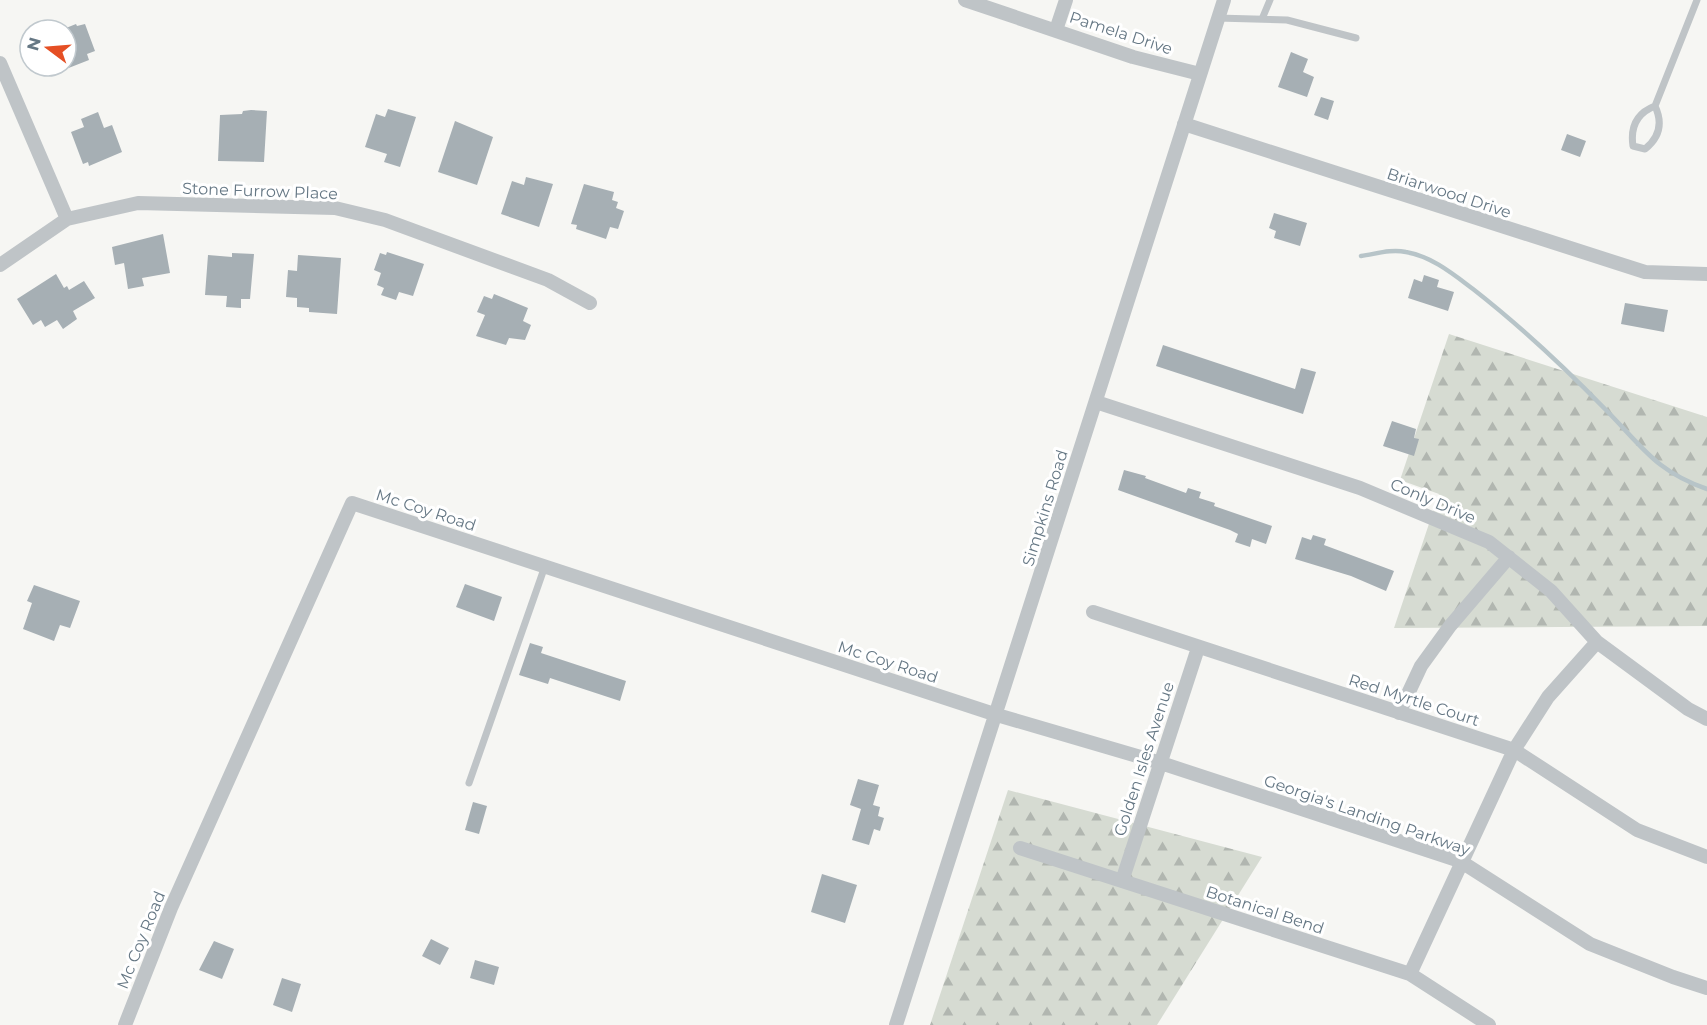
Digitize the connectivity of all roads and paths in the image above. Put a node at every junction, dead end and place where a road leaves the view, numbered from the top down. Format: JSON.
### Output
{"nodes":[{"id":1,"x":965,"y":0,"type":"edge"},
{"id":2,"x":1066,"y":0,"type":"edge"},
{"id":3,"x":1224,"y":0,"type":"edge"},
{"id":4,"x":1270,"y":0,"type":"edge"},
{"id":5,"x":1697,"y":0,"type":"edge"},
{"id":6,"x":1217,"y":18,"type":"junction"},
{"id":7,"x":1262,"y":19,"type":"junction"},
{"id":8,"x":1056,"y":30,"type":"junction"},
{"id":9,"x":1356,"y":38,"type":"dead end"},
{"id":10,"x":0,"y":63,"type":"edge"},
{"id":11,"x":1200,"y":74,"type":"junction"},
{"id":12,"x":1655,"y":106,"type":"junction"},
{"id":13,"x":1184,"y":124,"type":"junction"},
{"id":14,"x":67,"y":219,"type":"junction"},
{"id":15,"x":0,"y":265,"type":"edge"},
{"id":16,"x":1707,"y":274,"type":"edge"},
{"id":17,"x":590,"y":303,"type":"dead end"},
{"id":18,"x":1096,"y":402,"type":"junction"},
{"id":19,"x":1509,"y":557,"type":"junction"},
{"id":20,"x":545,"y":566,"type":"junction"},
{"id":21,"x":1093,"y":612,"type":"dead end"},
{"id":22,"x":1597,"y":642,"type":"junction"},
{"id":23,"x":1198,"y":648,"type":"junction"},
{"id":24,"x":1399,"y":713,"type":"junction"},
{"id":25,"x":997,"y":715,"type":"junction"},
{"id":26,"x":1707,"y":718,"type":"edge"},
{"id":27,"x":1514,"y":750,"type":"junction"},
{"id":28,"x":1161,"y":763,"type":"junction"},
{"id":29,"x":470,"y":783,"type":"dead end"},
{"id":30,"x":1020,"y":848,"type":"dead end"},
{"id":31,"x":1707,"y":857,"type":"edge"},
{"id":32,"x":1460,"y":861,"type":"junction"},
{"id":33,"x":1122,"y":881,"type":"junction"},
{"id":34,"x":1410,"y":974,"type":"junction"},
{"id":35,"x":1707,"y":988,"type":"edge"},
{"id":36,"x":125,"y":1025,"type":"edge"},
{"id":37,"x":896,"y":1025,"type":"edge"},
{"id":38,"x":1489,"y":1025,"type":"edge"}],
"edges":[{"from":1,"to":8,"type":"street","name":"Pamela Drive"},
{"from":2,"to":8,"type":"street"},
{"from":3,"to":6,"type":"street","name":"Simpkins Road"},
{"from":4,"to":7,"type":"lane"},
{"from":5,"to":12,"type":"lane"},
{"from":6,"to":7,"type":"lane"},
{"from":6,"to":11,"type":"street","name":"Simpkins Road"},
{"from":7,"to":9,"type":"lane"},
{"from":8,"to":11,"type":"street","name":"Pamela Drive"},
{"from":10,"to":14,"type":"street"},
{"from":11,"to":13,"type":"street","name":"Simpkins Road"},
{"from":12,"to":12,"type":"lane"},
{"from":13,"to":16,"type":"street","name":"Briarwood Drive"},
{"from":13,"to":18,"type":"street","name":"Simpkins Road"},
{"from":14,"to":15,"type":"street","name":"Stone Furrow Place"},
{"from":14,"to":17,"type":"street","name":"Stone Furrow Place"},
{"from":18,"to":19,"type":"street","name":"Conly Drive"},
{"from":18,"to":25,"type":"street","name":"Simpkins Road"},
{"from":19,"to":22,"type":"street","name":"Conly Drive"},
{"from":19,"to":24,"type":"street"},
{"from":20,"to":25,"type":"street","name":"Mc Coy Road"},
{"from":20,"to":29,"type":"lane"},
{"from":20,"to":36,"type":"street","name":"Mc Coy Road"},
{"from":21,"to":23,"type":"street","name":"Red Myrtle Court"},
{"from":22,"to":26,"type":"street","name":"Conly Drive"},
{"from":22,"to":27,"type":"street"},
{"from":23,"to":24,"type":"street","name":"Red Myrtle Court"},
{"from":23,"to":28,"type":"street","name":"Golden Isles Avenue"},
{"from":24,"to":27,"type":"street","name":"Red Myrtle Court"},
{"from":25,"to":28,"type":"street","name":"Georgia's Landing Parkway"},
{"from":25,"to":37,"type":"street","name":"Simpkins Road"},
{"from":27,"to":31,"type":"street","name":"Red Myrtle Court"},
{"from":27,"to":32,"type":"street"},
{"from":28,"to":32,"type":"street","name":"Georgia's Landing Parkway"},
{"from":28,"to":33,"type":"street","name":"Golden Isles Avenue"},
{"from":30,"to":33,"type":"street","name":"Botanical Bend"},
{"from":32,"to":34,"type":"street"},
{"from":32,"to":35,"type":"street","name":"Georgia's Landing Parkway"},
{"from":33,"to":34,"type":"street","name":"Botanical Bend"},
{"from":34,"to":38,"type":"street","name":"Botanical Bend"}]}
